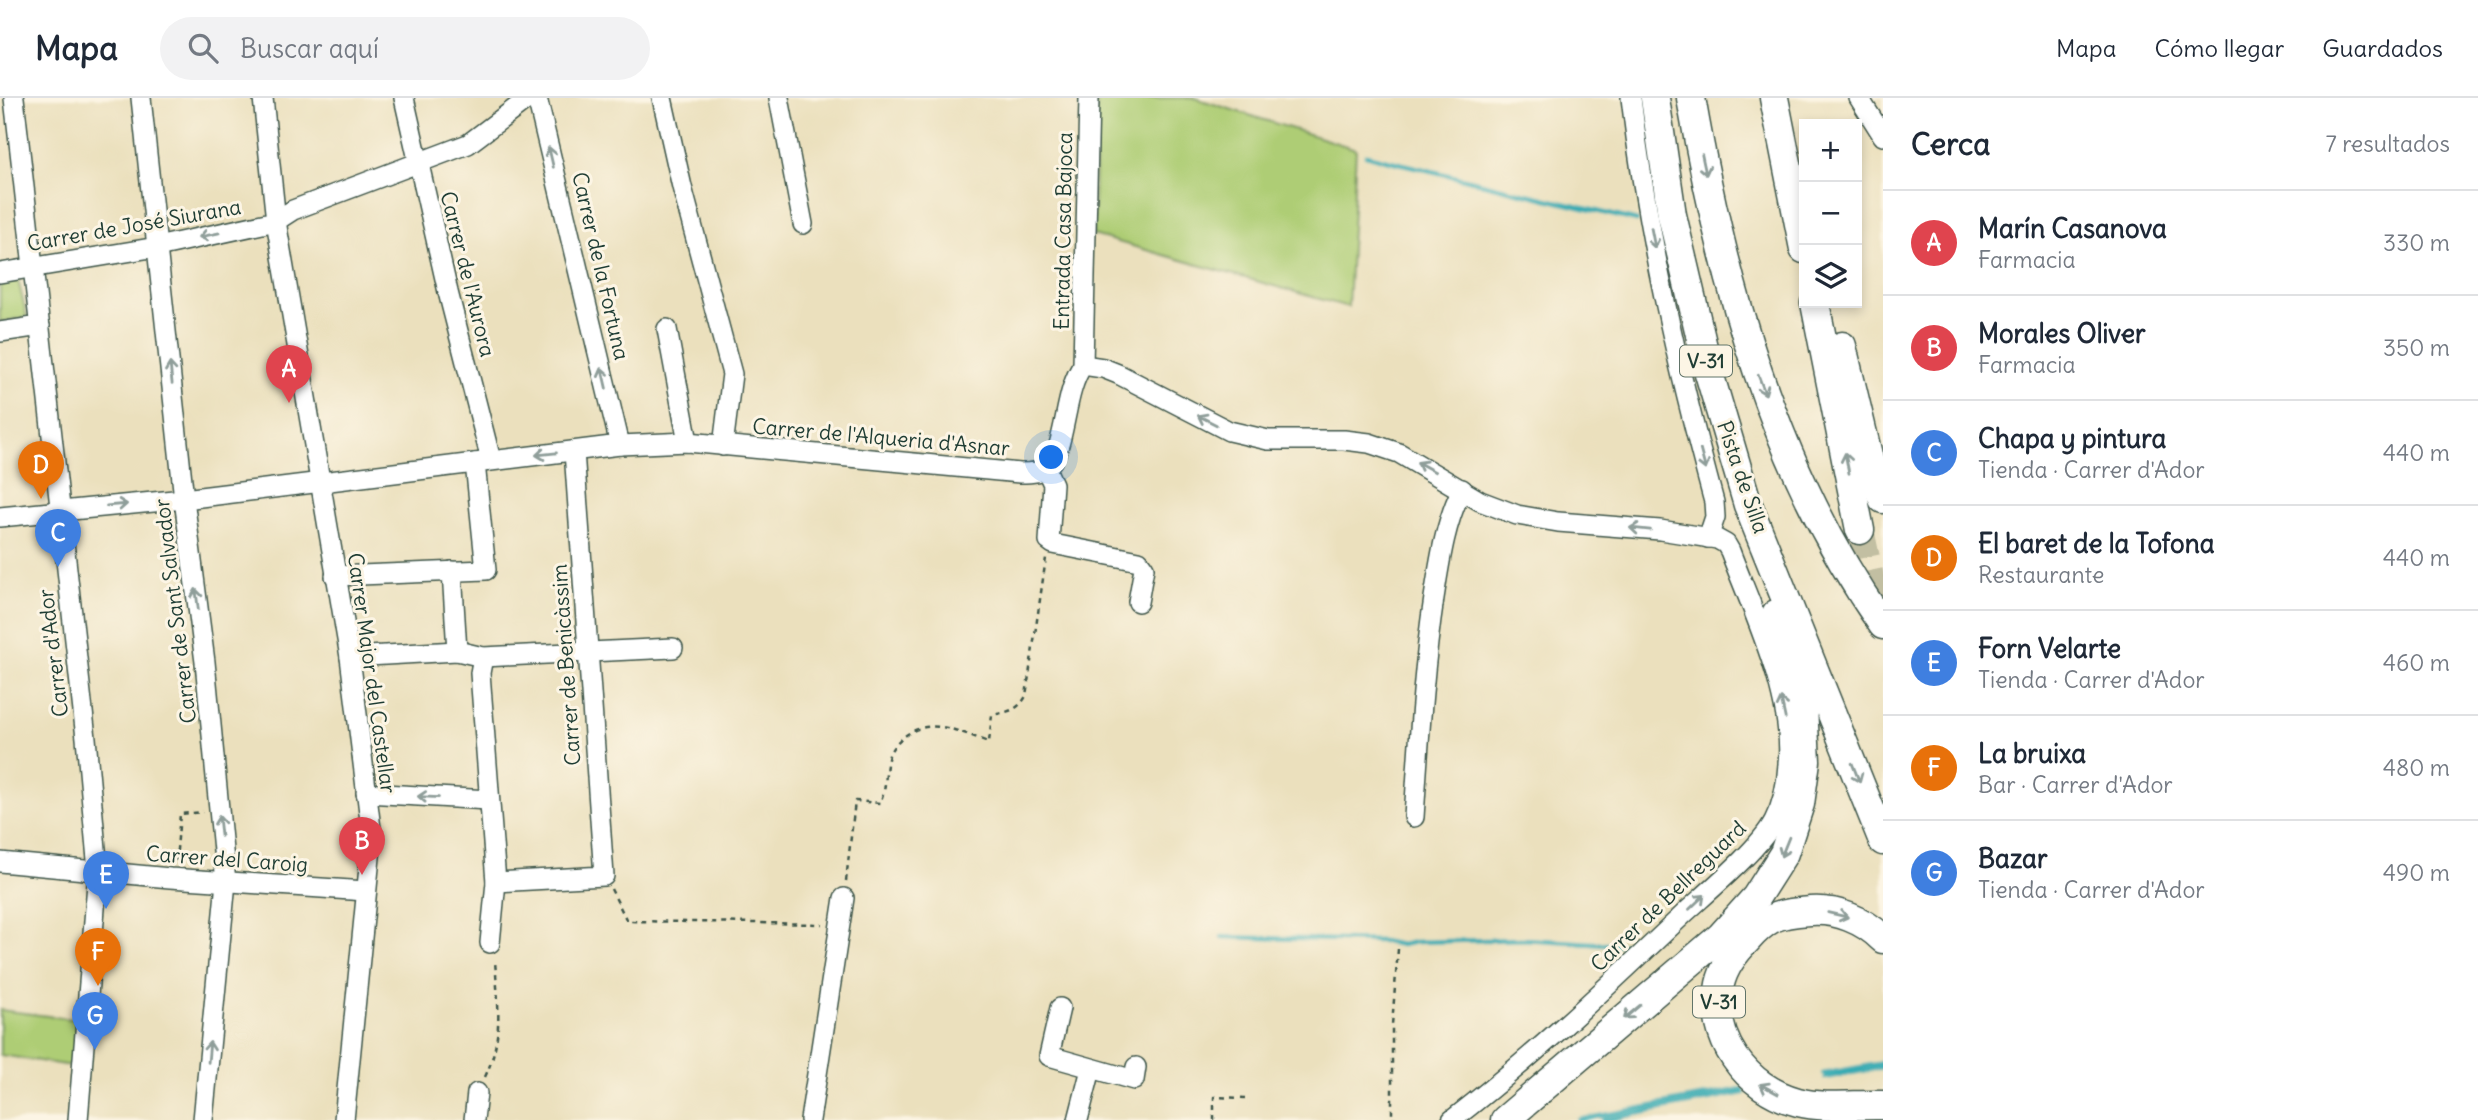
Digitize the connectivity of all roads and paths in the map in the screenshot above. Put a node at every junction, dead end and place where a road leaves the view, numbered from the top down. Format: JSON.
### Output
{"nodes":[{"id":1,"x":14,"y":98,"type":"edge"},
{"id":2,"x":141,"y":98,"type":"edge"},
{"id":3,"x":263,"y":98,"type":"edge"},
{"id":4,"x":404,"y":98,"type":"edge"},
{"id":5,"x":529,"y":98,"type":"edge"},
{"id":6,"x":537,"y":98,"type":"edge"},
{"id":7,"x":662,"y":98,"type":"edge"},
{"id":8,"x":779,"y":98,"type":"edge"},
{"id":9,"x":1089,"y":98,"type":"edge"},
{"id":10,"x":1631,"y":98,"type":"edge"},
{"id":11,"x":1655,"y":98,"type":"edge"},
{"id":12,"x":1691,"y":98,"type":"edge"},
{"id":13,"x":1774,"y":98,"type":"edge"},
{"id":14,"x":1782,"y":98,"type":"edge"},
{"id":15,"x":1859,"y":98,"type":"edge"},
{"id":16,"x":1883,"y":136,"type":"edge"},
{"id":17,"x":417,"y":162,"type":"junction"},
{"id":18,"x":1802,"y":182,"type":"edge"},
{"id":19,"x":276,"y":221,"type":"junction"},
{"id":20,"x":803,"y":224,"type":"dead end"},
{"id":21,"x":1803,"y":245,"type":"edge"},
{"id":22,"x":157,"y":247,"type":"junction"},
{"id":23,"x":32,"y":267,"type":"junction"},
{"id":24,"x":0,"y":273,"type":"edge"},
{"id":25,"x":1816,"y":308,"type":"edge"},
{"id":26,"x":1833,"y":308,"type":"edge"},
{"id":27,"x":40,"y":326,"type":"junction"},
{"id":28,"x":667,"y":329,"type":"dead end"},
{"id":29,"x":0,"y":332,"type":"edge"},
{"id":30,"x":1083,"y":365,"type":"junction"},
{"id":31,"x":688,"y":442,"type":"junction"},
{"id":32,"x":620,"y":445,"type":"junction"},
{"id":33,"x":723,"y":446,"type":"junction"},
{"id":34,"x":573,"y":451,"type":"junction"},
{"id":35,"x":483,"y":462,"type":"junction"},
{"id":36,"x":1045,"y":467,"type":"junction"},
{"id":37,"x":322,"y":483,"type":"junction"},
{"id":38,"x":1462,"y":489,"type":"junction"},
{"id":39,"x":184,"y":499,"type":"junction"},
{"id":40,"x":1883,"y":499,"type":"edge"},
{"id":41,"x":1748,"y":505,"type":"junction"},
{"id":42,"x":59,"y":510,"type":"junction"},
{"id":43,"x":0,"y":517,"type":"edge"},
{"id":44,"x":1860,"y":530,"type":"tunnel mouth"},
{"id":45,"x":1708,"y":538,"type":"junction"},
{"id":46,"x":1049,"y":541,"type":"junction"},
{"id":47,"x":452,"y":571,"type":"junction"},
{"id":48,"x":335,"y":576,"type":"junction"},
{"id":49,"x":1138,"y":602,"type":"dead end"},
{"id":50,"x":1883,"y":625,"type":"edge"},
{"id":51,"x":673,"y":648,"type":"dead end"},
{"id":52,"x":457,"y":651,"type":"junction"},
{"id":53,"x":588,"y":651,"type":"junction"},
{"id":54,"x":350,"y":656,"type":"junction"},
{"id":55,"x":483,"y":657,"type":"junction"},
{"id":56,"x":366,"y":793,"type":"junction"},
{"id":57,"x":489,"y":800,"type":"junction"},
{"id":58,"x":209,"y":811,"type":"dead end"},
{"id":59,"x":1414,"y":817,"type":"dead end"},
{"id":60,"x":1883,"y":841,"type":"edge"},
{"id":61,"x":0,"y":862,"type":"edge"},
{"id":62,"x":175,"y":866,"type":"dead end"},
{"id":63,"x":98,"y":871,"type":"junction"},
{"id":64,"x":604,"y":876,"type":"junction"},
{"id":65,"x":226,"y":882,"type":"junction"},
{"id":66,"x":496,"y":882,"type":"junction"},
{"id":67,"x":366,"y":891,"type":"junction"},
{"id":68,"x":844,"y":898,"type":"joint"},
{"id":69,"x":840,"y":925,"type":"junction"},
{"id":70,"x":1883,"y":939,"type":"edge"},
{"id":71,"x":490,"y":943,"type":"joint"},
{"id":72,"x":1398,"y":949,"type":"dead end"},
{"id":73,"x":1060,"y":1008,"type":"dead end"},
{"id":74,"x":1136,"y":1067,"type":"dead end"},
{"id":75,"x":1091,"y":1069,"type":"junction"},
{"id":76,"x":477,"y":1093,"type":"joint"},
{"id":77,"x":1245,"y":1098,"type":"dead end"},
{"id":78,"x":1883,"y":1106,"type":"edge"},
{"id":79,"x":78,"y":1120,"type":"edge"},
{"id":80,"x":204,"y":1120,"type":"edge"},
{"id":81,"x":344,"y":1120,"type":"edge"},
{"id":82,"x":474,"y":1120,"type":"edge"},
{"id":83,"x":810,"y":1120,"type":"edge"},
{"id":84,"x":1078,"y":1120,"type":"edge"},
{"id":85,"x":1214,"y":1120,"type":"edge"},
{"id":86,"x":1434,"y":1120,"type":"edge"},
{"id":87,"x":1452,"y":1120,"type":"edge"},
{"id":88,"x":1505,"y":1120,"type":"edge"},
{"id":89,"x":1832,"y":1120,"type":"edge"}],
"edges":[{"from":1,"to":23,"type":"street","name":"Carrer d'Ador"},
{"from":2,"to":22,"type":"street","name":"Carrer de Sant Salvador"},
{"from":3,"to":19,"type":"street","name":"Carrer Major del Castellar"},
{"from":4,"to":17,"type":"street","name":"Carrer de l'Aurora"},
{"from":5,"to":17,"type":"street","name":"Carrer de José Siurana"},
{"from":32,"to":6,"type":"street","name":"Carrer de la Fortuna","one_way":true},
{"from":7,"to":33,"type":"street"},
{"from":8,"to":20,"type":"street"},
{"from":9,"to":30,"type":"street","name":"Entrada Casa Bajoca"},
{"from":10,"to":45,"type":"street","one_way":true},
{"from":11,"to":41,"type":"highway","name":"Pista de Silla","number":"V-31"},
{"from":12,"to":50,"type":"highway","one_way":true},
{"from":13,"to":21,"type":"highway"},
{"from":14,"to":18,"type":"highway"},
{"from":15,"to":16,"type":"street"},
{"from":17,"to":19,"type":"street","name":"Carrer de José Siurana"},
{"from":17,"to":35,"type":"street","name":"Carrer de l'Aurora"},
{"from":19,"to":22,"type":"street","name":"Carrer de José Siurana","one_way":true},
{"from":19,"to":37,"type":"street","name":"Carrer Major del Castellar"},
{"from":22,"to":23,"type":"street","name":"Carrer de José Siurana"},
{"from":39,"to":22,"type":"street","name":"Carrer de Sant Salvador","one_way":true},
{"from":23,"to":24,"type":"street","name":"Carrer de José Siurana"},
{"from":23,"to":27,"type":"street","name":"Carrer d'Ador"},
{"from":44,"to":25,"type":"highway","one_way":true},
{"from":26,"to":40,"type":"highway"},
{"from":27,"to":29,"type":"street"},
{"from":27,"to":42,"type":"street","name":"Carrer d'Ador"},
{"from":28,"to":31,"type":"street"},
{"from":30,"to":36,"type":"street"},
{"from":38,"to":30,"type":"street","one_way":true},
{"from":31,"to":32,"type":"street","name":"Carrer de l'Alqueria d'Asnar"},
{"from":31,"to":33,"type":"street","name":"Carrer de l'Alqueria d'Asnar"},
{"from":32,"to":34,"type":"street","name":"Carrer de l'Alqueria d'Asnar"},
{"from":33,"to":36,"type":"street","name":"Carrer de l'Alqueria d'Asnar"},
{"from":34,"to":35,"type":"street","name":"Carrer de l'Alqueria d'Asnar","one_way":true},
{"from":34,"to":53,"type":"street","name":"Carrer de Benicàssim"},
{"from":35,"to":37,"type":"street","name":"Carrer de l'Alqueria d'Asnar"},
{"from":35,"to":47,"type":"street","name":"Carrer de l'Aurora"},
{"from":36,"to":46,"type":"street"},
{"from":37,"to":39,"type":"street","name":"Carrer de l'Alqueria d'Asnar"},
{"from":37,"to":48,"type":"street","name":"Carrer Major del Castellar"},
{"from":45,"to":38,"type":"street","one_way":true},
{"from":38,"to":59,"type":"street"},
{"from":42,"to":39,"type":"street","name":"Carrer de l'Alqueria d'Asnar","one_way":true},
{"from":65,"to":39,"type":"street","name":"Carrer de Sant Salvador","one_way":true},
{"from":41,"to":60,"type":"highway","name":"Pista de Silla","number":"V-31","one_way":true},
{"from":41,"to":88,"type":"highway","one_way":true},
{"from":42,"to":43,"type":"street","name":"Carrer de l'Alqueria d'Asnar"},
{"from":42,"to":63,"type":"street","name":"Carrer d'Ador"},
{"from":87,"to":45,"type":"street","name":"Carrer de Bellreguard","one_way":true},
{"from":46,"to":49,"type":"street"},
{"from":46,"to":68,"type":"path"},
{"from":47,"to":48,"type":"street"},
{"from":47,"to":52,"type":"street"},
{"from":48,"to":54,"type":"street","name":"Carrer Major del Castellar"},
{"from":51,"to":53,"type":"street"},
{"from":52,"to":54,"type":"street"},
{"from":52,"to":55,"type":"street"},
{"from":53,"to":55,"type":"street"},
{"from":53,"to":64,"type":"street","name":"Carrer de Benicàssim"},
{"from":54,"to":56,"type":"street","name":"Carrer Major del Castellar"},
{"from":55,"to":57,"type":"street"},
{"from":57,"to":56,"type":"street","one_way":true},
{"from":56,"to":67,"type":"street","name":"Carrer Major del Castellar"},
{"from":57,"to":66,"type":"street"},
{"from":58,"to":62,"type":"path"},
{"from":61,"to":63,"type":"street","name":"Carrer del Caroig"},
{"from":63,"to":65,"type":"street","name":"Carrer del Caroig"},
{"from":63,"to":79,"type":"street","name":"Carrer d'Ador"},
{"from":64,"to":66,"type":"street"},
{"from":64,"to":69,"type":"path"},
{"from":65,"to":67,"type":"street","name":"Carrer del Caroig"},
{"from":80,"to":65,"type":"street","name":"Carrer de Sant Salvador","one_way":true},
{"from":66,"to":71,"type":"street"},
{"from":67,"to":81,"type":"street","name":"Carrer Major del Castellar"},
{"from":68,"to":69,"type":"street"},
{"from":69,"to":83,"type":"street"},
{"from":78,"to":70,"type":"highway","number":"V-31","one_way":true},
{"from":71,"to":76,"type":"path"},
{"from":72,"to":86,"type":"path"},
{"from":73,"to":75,"type":"street"},
{"from":74,"to":75,"type":"street"},
{"from":75,"to":84,"type":"street"},
{"from":76,"to":82,"type":"street"},
{"from":77,"to":85,"type":"path"},
{"from":78,"to":89,"type":"highway"}]}
